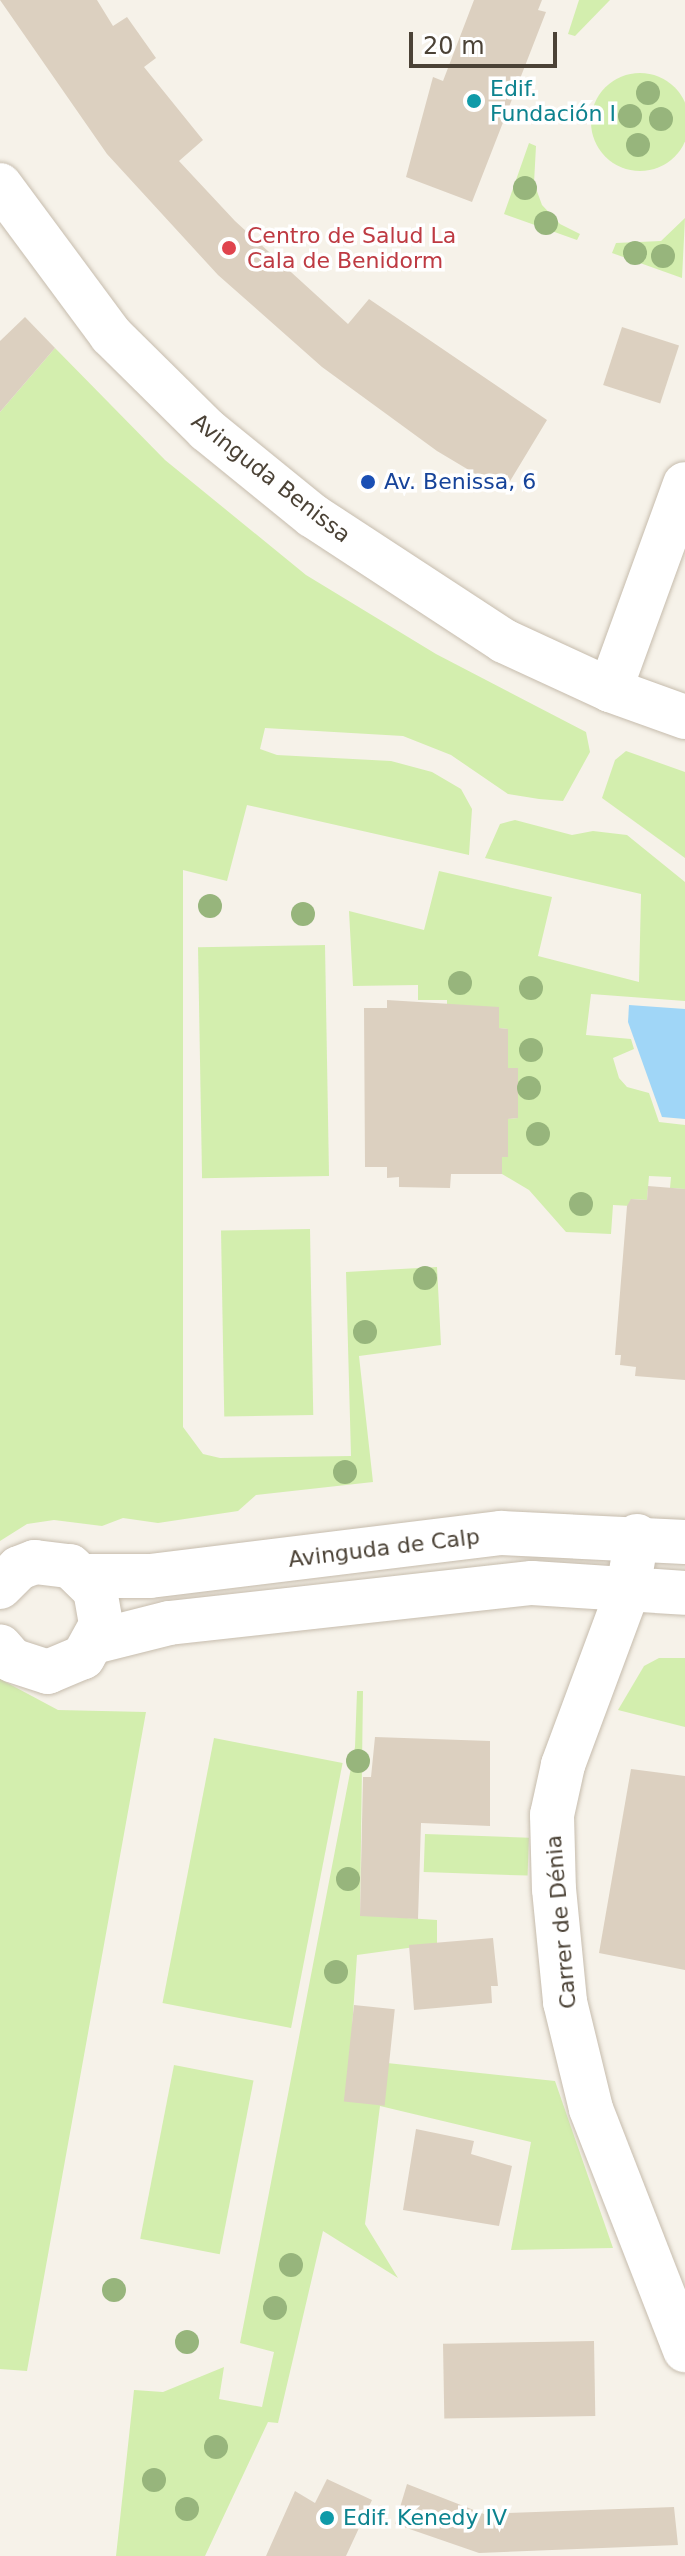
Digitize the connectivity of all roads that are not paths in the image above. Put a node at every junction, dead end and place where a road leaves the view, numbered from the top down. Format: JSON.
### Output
{"nodes":[{"id":1,"x":0,"y":185,"type":"edge"},
{"id":2,"x":685,"y":484,"type":"edge"},
{"id":3,"x":610,"y":690,"type":"junction"},
{"id":4,"x":685,"y":717,"type":"edge"},
{"id":5,"x":637,"y":1536,"type":"junction"},
{"id":6,"x":685,"y":1542,"type":"edge"},
{"id":7,"x":84,"y":1576,"type":"junction"},
{"id":8,"x":0,"y":1587,"type":"edge"},
{"id":9,"x":628,"y":1590,"type":"junction"},
{"id":10,"x":685,"y":1593,"type":"edge"},
{"id":11,"x":94,"y":1642,"type":"junction"},
{"id":12,"x":0,"y":1646,"type":"edge"},
{"id":13,"x":685,"y":2350,"type":"edge"}],
"edges":[{"from":1,"to":3,"type":"street","name":"Avinguda Benissa"},
{"from":2,"to":3,"type":"street"},
{"from":3,"to":4,"type":"street","name":"Avinguda Benissa"},
{"from":5,"to":6,"type":"street","name":"Avinguda de Calp"},
{"from":5,"to":7,"type":"street","name":"Avinguda de Calp"},
{"from":5,"to":9,"type":"street","name":"Carrer de Dénia"},
{"from":7,"to":8,"type":"street","name":"Avinguda de Calp"},
{"from":7,"to":11,"type":"street"},
{"from":9,"to":10,"type":"street"},
{"from":9,"to":11,"type":"street"},
{"from":9,"to":13,"type":"street","name":"Carrer de Dénia"},
{"from":11,"to":12,"type":"street"}]}
